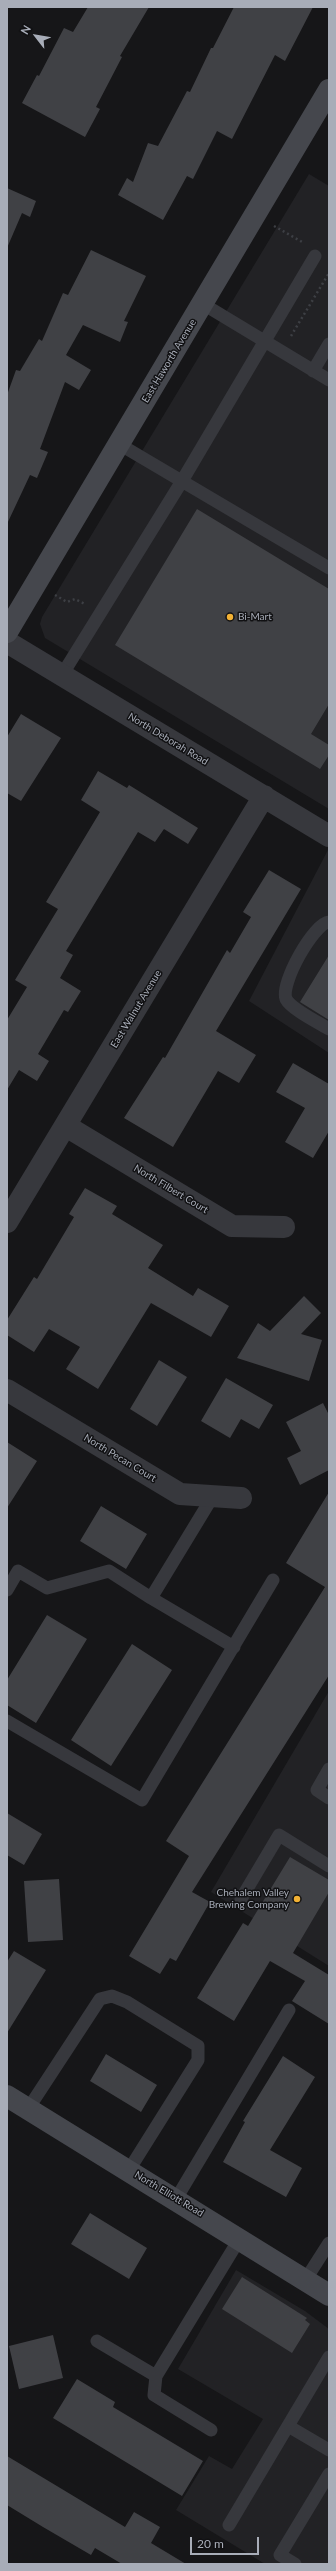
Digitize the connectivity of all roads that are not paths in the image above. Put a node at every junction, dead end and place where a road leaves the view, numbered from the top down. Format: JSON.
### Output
{"nodes":[{"id":1,"x":329,"y":90,"type":"edge"},
{"id":2,"x":315,"y":256,"type":"dead end"},
{"id":3,"x":203,"y":304,"type":"junction"},
{"id":4,"x":265,"y":342,"type":"junction"},
{"id":5,"x":329,"y":344,"type":"edge"},
{"id":6,"x":313,"y":371,"type":"junction"},
{"id":7,"x":329,"y":380,"type":"edge"},
{"id":8,"x":120,"y":444,"type":"junction"},
{"id":9,"x":182,"y":480,"type":"junction"},
{"id":10,"x":329,"y":568,"type":"edge"},
{"id":11,"x":7,"y":632,"type":"edge"},
{"id":12,"x":7,"y":642,"type":"edge"},
{"id":13,"x":62,"y":675,"type":"junction"},
{"id":14,"x":264,"y":796,"type":"junction"},
{"id":15,"x":328,"y":832,"type":"edge"},
{"id":16,"x":329,"y":922,"type":"edge"},
{"id":17,"x":329,"y":1029,"type":"edge"},
{"id":18,"x":66,"y":1126,"type":"junction"},
{"id":19,"x":7,"y":1222,"type":"edge"},
{"id":20,"x":284,"y":1228,"type":"dead end"},
{"id":21,"x":7,"y":1390,"type":"edge"},
{"id":22,"x":213,"y":1496,"type":"junction"},
{"id":23,"x":242,"y":1498,"type":"dead end"},
{"id":24,"x":273,"y":1580,"type":"dead end"},
{"id":25,"x":7,"y":1590,"type":"edge"},
{"id":26,"x":151,"y":1598,"type":"junction"},
{"id":27,"x":234,"y":1646,"type":"junction"},
{"id":28,"x":7,"y":1721,"type":"edge"},
{"id":29,"x":329,"y":1769,"type":"edge"},
{"id":30,"x":329,"y":1798,"type":"edge"},
{"id":31,"x":329,"y":1866,"type":"edge"},
{"id":32,"x":241,"y":1899,"type":"dead end"},
{"id":33,"x":289,"y":2010,"type":"dead end"},
{"id":34,"x":7,"y":2096,"type":"edge"},
{"id":35,"x":28,"y":2109,"type":"junction"},
{"id":36,"x":129,"y":2170,"type":"junction"},
{"id":37,"x":176,"y":2199,"type":"junction"},
{"id":38,"x":240,"y":2238,"type":"junction"},
{"id":39,"x":329,"y":2243,"type":"edge"},
{"id":40,"x":306,"y":2279,"type":"junction"},
{"id":41,"x":329,"y":2294,"type":"edge"},
{"id":42,"x":97,"y":2341,"type":"dead end"},
{"id":43,"x":329,"y":2357,"type":"edge"},
{"id":44,"x":156,"y":2376,"type":"junction"},
{"id":45,"x":288,"y":2426,"type":"junction"},
{"id":46,"x":210,"y":2430,"type":"dead end"},
{"id":47,"x":329,"y":2450,"type":"edge"},
{"id":48,"x":329,"y":2474,"type":"edge"},
{"id":49,"x":228,"y":2525,"type":"dead end"},
{"id":50,"x":294,"y":2564,"type":"edge"}],
"edges":[{"from":1,"to":3,"type":"street","name":"East Haworth Avenue"},
{"from":2,"to":4,"type":"lane"},
{"from":3,"to":4,"type":"lane"},
{"from":3,"to":8,"type":"street","name":"East Haworth Avenue"},
{"from":4,"to":6,"type":"lane"},
{"from":4,"to":9,"type":"lane"},
{"from":5,"to":6,"type":"lane"},
{"from":6,"to":7,"type":"lane"},
{"from":8,"to":9,"type":"lane"},
{"from":8,"to":11,"type":"street","name":"East Haworth Avenue"},
{"from":9,"to":10,"type":"lane"},
{"from":9,"to":13,"type":"lane"},
{"from":12,"to":13,"type":"street","name":"North Deborah Road"},
{"from":13,"to":14,"type":"street","name":"North Deborah Road"},
{"from":14,"to":15,"type":"street","name":"North Deborah Road"},
{"from":14,"to":18,"type":"street","name":"East Walnut Avenue"},
{"from":16,"to":17,"type":"lane"},
{"from":18,"to":19,"type":"street","name":"East Walnut Avenue"},
{"from":18,"to":20,"type":"street","name":"North Filbert Court"},
{"from":21,"to":22,"type":"street","name":"North Pecan Court"},
{"from":22,"to":23,"type":"street","name":"North Pecan Court"},
{"from":22,"to":26,"type":"lane"},
{"from":24,"to":27,"type":"lane"},
{"from":25,"to":26,"type":"lane"},
{"from":26,"to":27,"type":"lane"},
{"from":27,"to":28,"type":"lane"},
{"from":29,"to":30,"type":"lane"},
{"from":31,"to":32,"type":"lane"},
{"from":33,"to":37,"type":"lane"},
{"from":34,"to":35,"type":"street","name":"North Elliott Road"},
{"from":35,"to":36,"type":"street","name":"North Elliott Road"},
{"from":35,"to":36,"type":"lane"},
{"from":36,"to":37,"type":"street","name":"North Elliott Road"},
{"from":37,"to":38,"type":"street","name":"North Elliott Road"},
{"from":38,"to":40,"type":"street","name":"North Elliott Road"},
{"from":38,"to":44,"type":"lane"},
{"from":39,"to":40,"type":"lane"},
{"from":40,"to":41,"type":"street","name":"North Elliott Road"},
{"from":42,"to":44,"type":"lane"},
{"from":43,"to":45,"type":"lane"},
{"from":44,"to":46,"type":"lane"},
{"from":45,"to":47,"type":"lane"},
{"from":45,"to":49,"type":"lane"},
{"from":48,"to":50,"type":"lane"}]}
